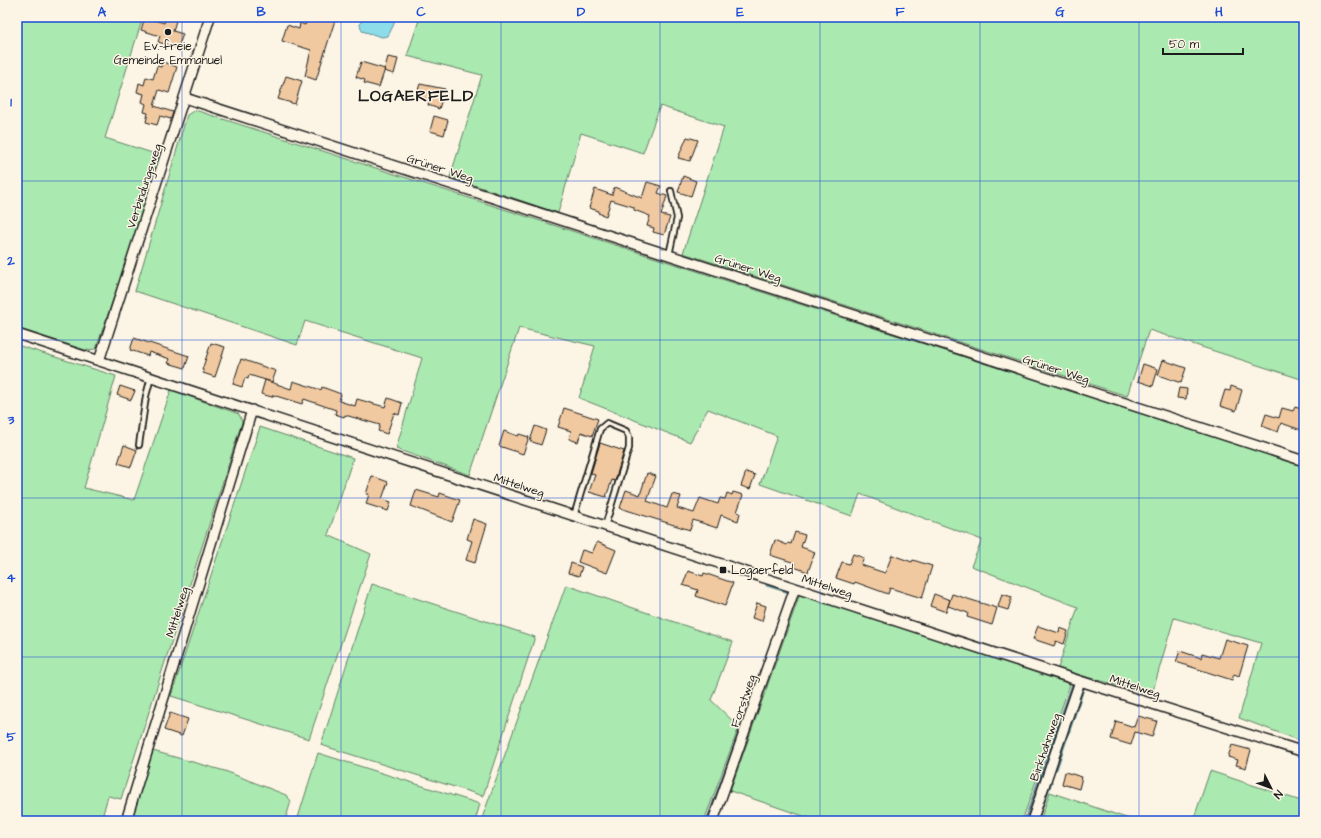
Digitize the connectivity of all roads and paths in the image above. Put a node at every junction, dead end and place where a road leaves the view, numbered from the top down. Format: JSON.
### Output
{"nodes":[{"id":1,"x":210,"y":17,"type":"edge"},
{"id":2,"x":185,"y":98,"type":"junction"},
{"id":3,"x":671,"y":191,"type":"dead end"},
{"id":4,"x":669,"y":255,"type":"junction"},
{"id":5,"x":17,"y":334,"type":"edge"},
{"id":6,"x":99,"y":361,"type":"junction"},
{"id":7,"x":151,"y":377,"type":"junction"},
{"id":8,"x":252,"y":410,"type":"junction"},
{"id":9,"x":139,"y":445,"type":"dead end"},
{"id":10,"x":1304,"y":461,"type":"edge"},
{"id":11,"x":574,"y":516,"type":"junction"},
{"id":12,"x":605,"y":526,"type":"junction"},
{"id":13,"x":795,"y":588,"type":"junction"},
{"id":14,"x":1080,"y":681,"type":"junction"},
{"id":15,"x":1304,"y":752,"type":"edge"},
{"id":16,"x":126,"y":821,"type":"edge"},
{"id":17,"x":713,"y":821,"type":"edge"},
{"id":18,"x":1032,"y":821,"type":"edge"}],
"edges":[{"from":1,"to":2,"type":"street","name":"Verbindungsweg"},
{"from":2,"to":4,"type":"street","name":"Grüner Weg"},
{"from":2,"to":6,"type":"street","name":"Verbindungsweg"},
{"from":3,"to":4,"type":"lane"},
{"from":4,"to":10,"type":"street","name":"Grüner Weg"},
{"from":5,"to":6,"type":"street","name":"Mittelweg"},
{"from":6,"to":7,"type":"street","name":"Mittelweg"},
{"from":7,"to":8,"type":"street","name":"Mittelweg"},
{"from":7,"to":9,"type":"lane"},
{"from":8,"to":11,"type":"street","name":"Mittelweg"},
{"from":8,"to":16,"type":"street","name":"Mittelweg"},
{"from":11,"to":12,"type":"street","name":"Mittelweg"},
{"from":11,"to":12,"type":"lane"},
{"from":12,"to":13,"type":"street","name":"Mittelweg"},
{"from":13,"to":14,"type":"street","name":"Mittelweg"},
{"from":13,"to":17,"type":"street","name":"Forstweg"},
{"from":14,"to":15,"type":"street","name":"Mittelweg"},
{"from":14,"to":18,"type":"street","name":"Birkhahnweg"}]}
